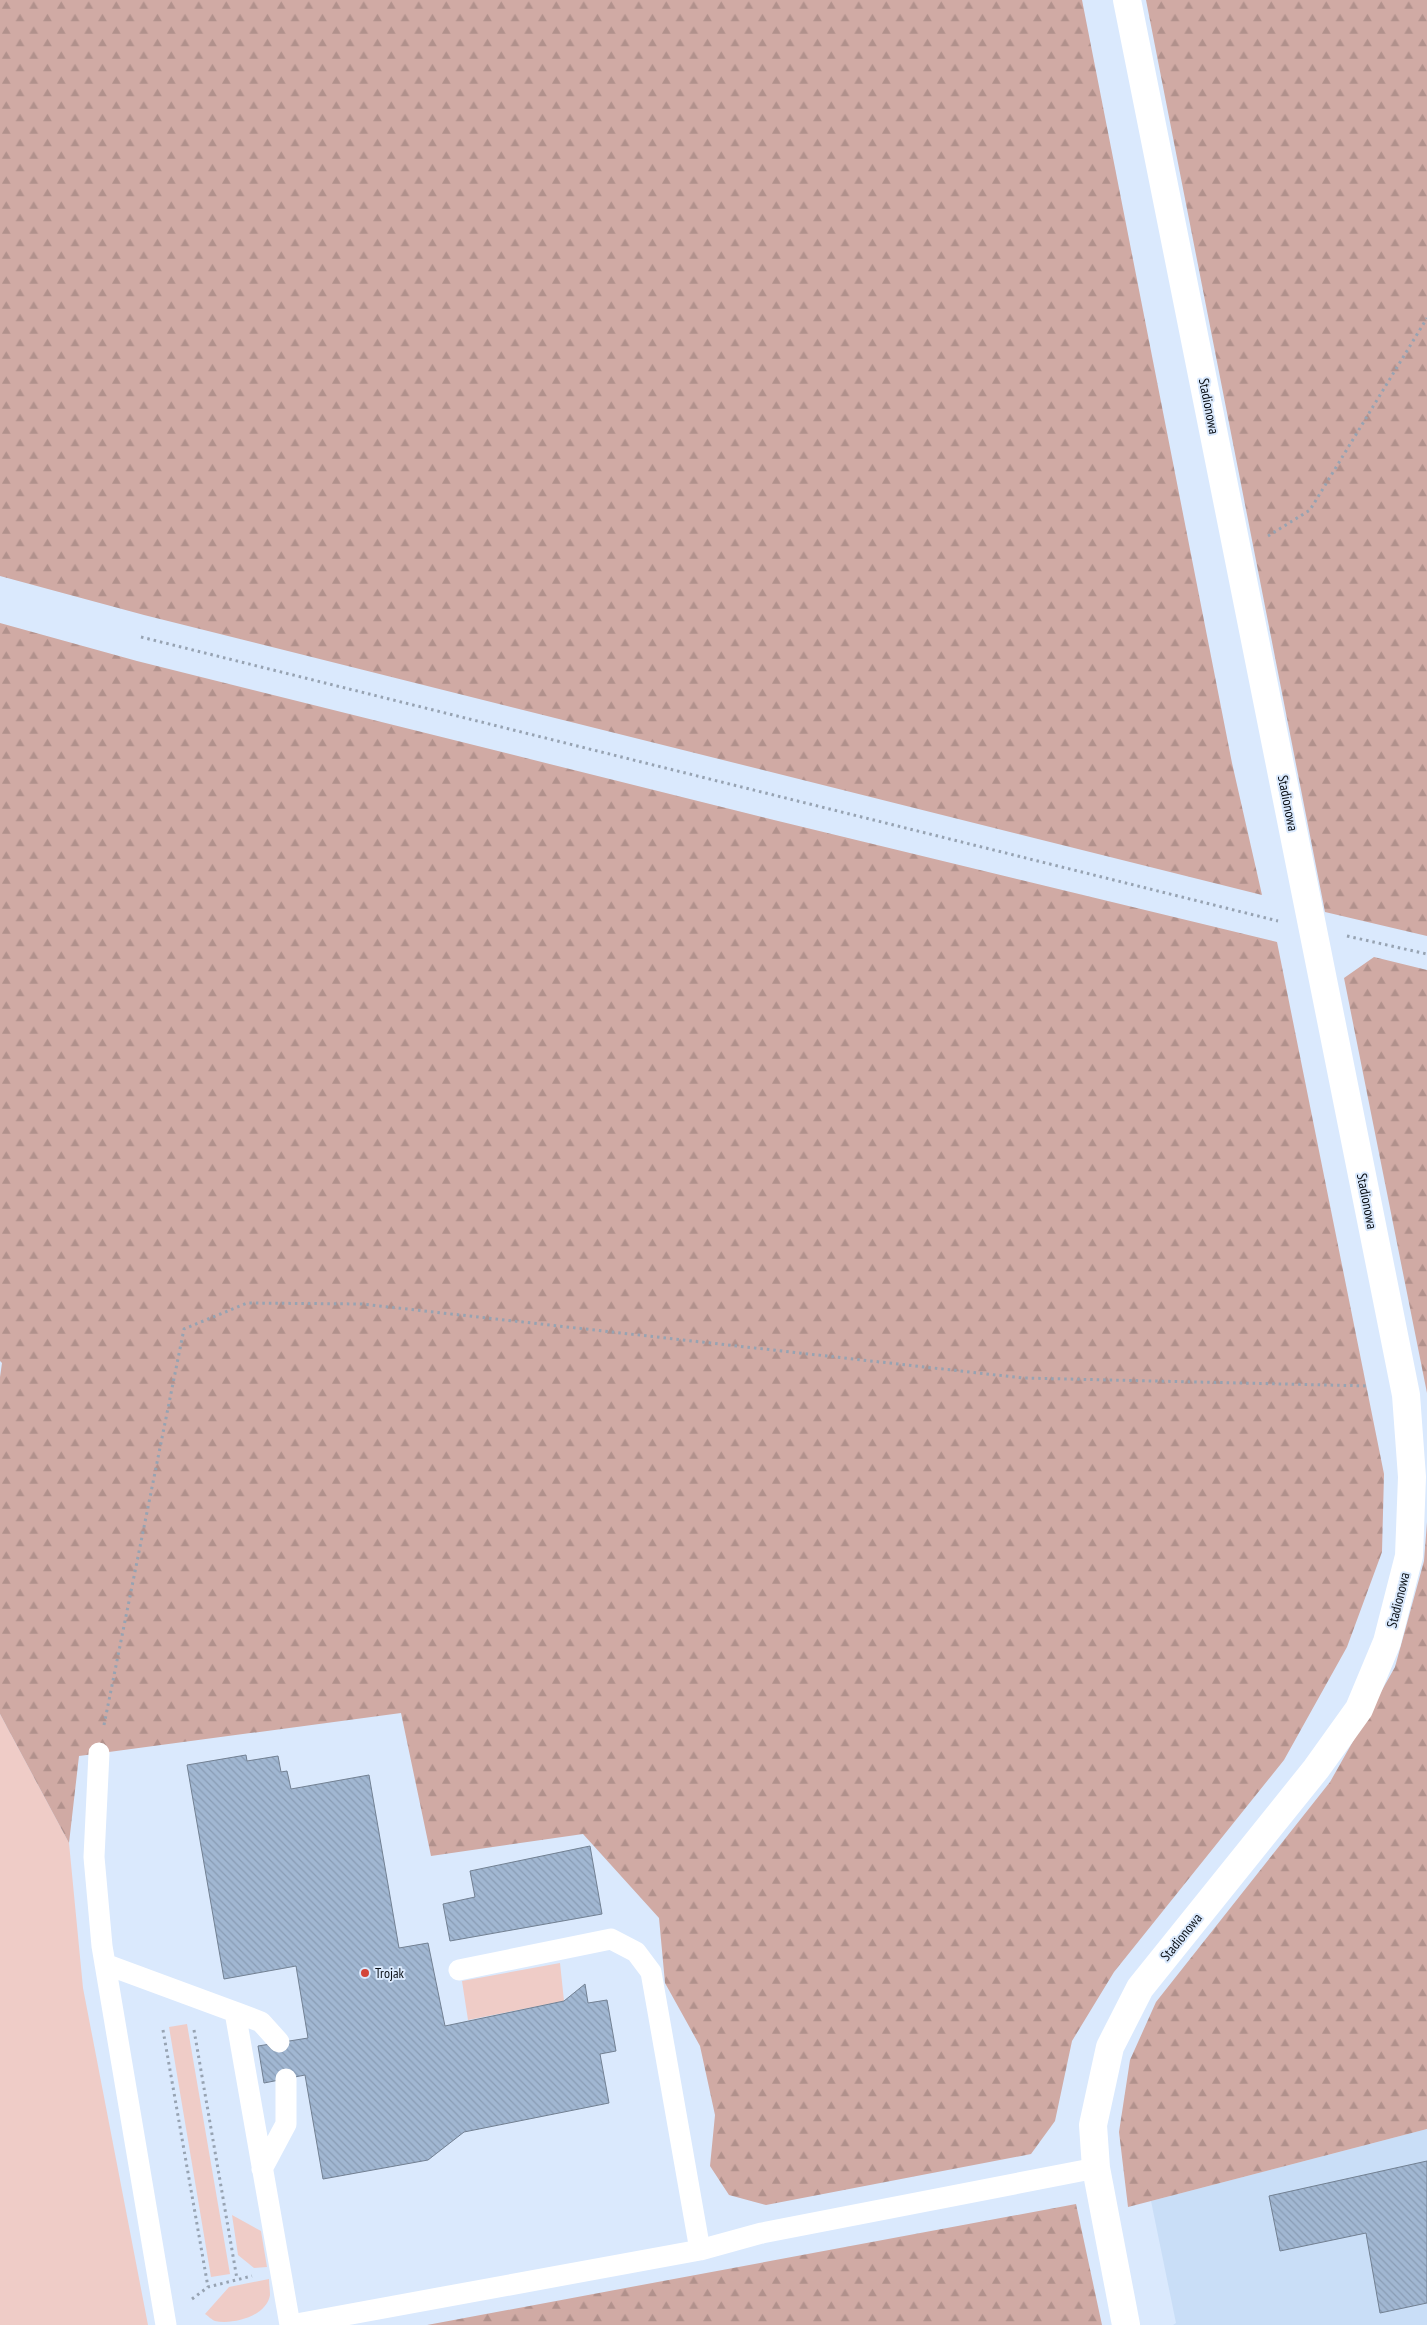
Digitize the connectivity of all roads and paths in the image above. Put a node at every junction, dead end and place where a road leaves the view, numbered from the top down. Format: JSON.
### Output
{"nodes":[{"id":1,"x":1127,"y":0,"type":"edge"},
{"id":2,"x":1427,"y":318,"type":"edge"},
{"id":3,"x":1239,"y":555,"type":"junction"},
{"id":4,"x":141,"y":637,"type":"dead end"},
{"id":5,"x":1313,"y":928,"type":"junction"},
{"id":6,"x":1427,"y":954,"type":"edge"},
{"id":7,"x":1375,"y":1386,"type":"dead end"},
{"id":8,"x":99,"y":1753,"type":"joint"},
{"id":9,"x":105,"y":1964,"type":"junction"},
{"id":10,"x":459,"y":1970,"type":"dead end"},
{"id":11,"x":235,"y":2012,"type":"junction"},
{"id":12,"x":194,"y":2024,"type":"dead end"},
{"id":13,"x":163,"y":2030,"type":"dead end"},
{"id":14,"x":279,"y":2042,"type":"dead end"},
{"id":15,"x":286,"y":2079,"type":"dead end"},
{"id":16,"x":1096,"y":2168,"type":"junction"},
{"id":17,"x":262,"y":2169,"type":"junction"},
{"id":18,"x":700,"y":2250,"type":"junction"},
{"id":19,"x":260,"y":2275,"type":"dead end"},
{"id":20,"x":237,"y":2279,"type":"junction"},
{"id":21,"x":208,"y":2287,"type":"junction"},
{"id":22,"x":192,"y":2299,"type":"dead end"},
{"id":23,"x":166,"y":2325,"type":"edge"},
{"id":24,"x":290,"y":2325,"type":"edge"},
{"id":25,"x":1126,"y":2325,"type":"edge"}],
"edges":[{"from":1,"to":3,"type":"street","name":"Stadionowa"},
{"from":2,"to":3,"type":"path"},
{"from":3,"to":5,"type":"street","name":"Stadionowa"},
{"from":4,"to":5,"type":"path"},
{"from":5,"to":6,"type":"path"},
{"from":5,"to":16,"type":"street","name":"Stadionowa"},
{"from":7,"to":8,"type":"path"},
{"from":8,"to":9,"type":"lane"},
{"from":9,"to":11,"type":"lane"},
{"from":9,"to":23,"type":"lane"},
{"from":10,"to":18,"type":"lane"},
{"from":11,"to":14,"type":"lane"},
{"from":11,"to":17,"type":"lane"},
{"from":12,"to":20,"type":"path"},
{"from":13,"to":21,"type":"path"},
{"from":15,"to":17,"type":"lane"},
{"from":16,"to":18,"type":"lane"},
{"from":16,"to":25,"type":"street","name":"Stadionowa"},
{"from":17,"to":24,"type":"lane"},
{"from":18,"to":24,"type":"lane"},
{"from":19,"to":20,"type":"path"},
{"from":20,"to":21,"type":"path"},
{"from":21,"to":22,"type":"path"}]}
